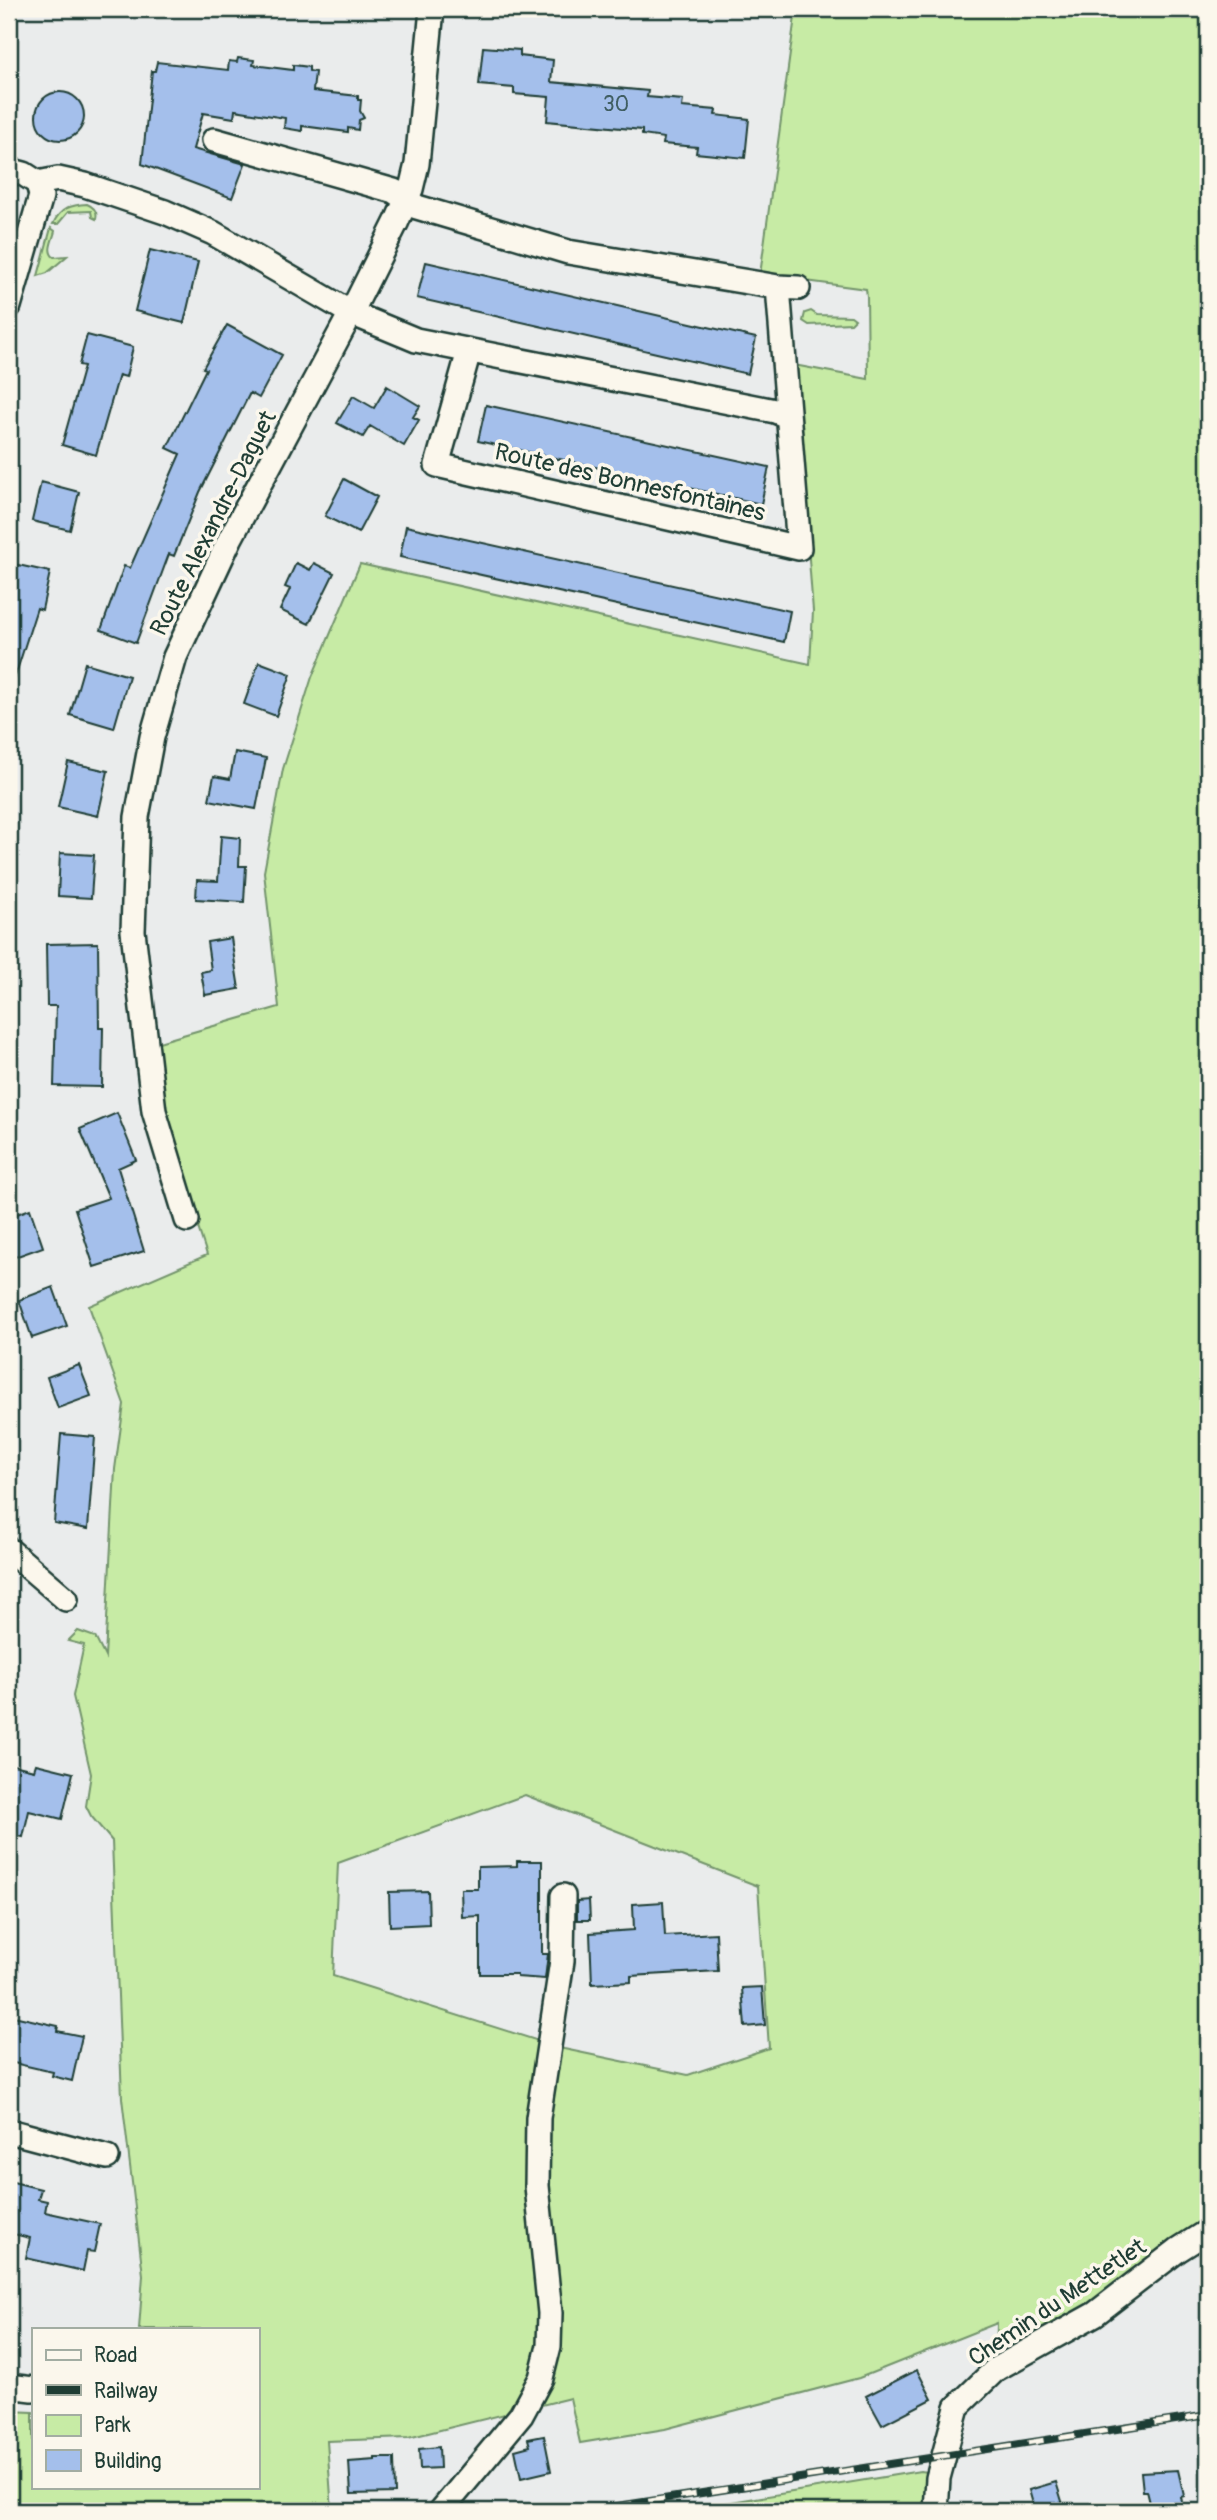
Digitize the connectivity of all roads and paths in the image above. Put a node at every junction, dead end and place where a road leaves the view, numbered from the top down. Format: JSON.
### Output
{"nodes":[{"id":1,"x":432,"y":9,"type":"edge"},
{"id":2,"x":214,"y":140,"type":"dead end"},
{"id":3,"x":9,"y":170,"type":"edge"},
{"id":4,"x":38,"y":183,"type":"junction"},
{"id":5,"x":406,"y":200,"type":"junction"},
{"id":6,"x":9,"y":306,"type":"edge"},
{"id":7,"x":351,"y":313,"type":"junction"},
{"id":8,"x":469,"y":351,"type":"junction"},
{"id":9,"x":787,"y":416,"type":"junction"},
{"id":10,"x":187,"y":1220,"type":"dead end"},
{"id":11,"x":9,"y":1550,"type":"edge"},
{"id":12,"x":66,"y":1599,"type":"dead end"},
{"id":13,"x":563,"y":1896,"type":"dead end"},
{"id":14,"x":9,"y":2131,"type":"edge"},
{"id":15,"x":107,"y":2157,"type":"dead end"},
{"id":16,"x":1208,"y":2231,"type":"edge"},
{"id":17,"x":9,"y":2386,"type":"edge"},
{"id":18,"x":32,"y":2389,"type":"edge"},
{"id":19,"x":441,"y":2511,"type":"edge"},
{"id":20,"x":936,"y":2511,"type":"edge"}],
"edges":[{"from":1,"to":5,"type":"street"},
{"from":2,"to":5,"type":"street","name":"Route des Bonnesfontaines"},
{"from":3,"to":4,"type":"street"},
{"from":4,"to":6,"type":"street"},
{"from":4,"to":7,"type":"street"},
{"from":5,"to":7,"type":"street"},
{"from":5,"to":9,"type":"street","name":"Route des Bonnesfontaines"},
{"from":7,"to":8,"type":"street"},
{"from":7,"to":10,"type":"street","name":"Route Alexandre-Daguet"},
{"from":8,"to":9,"type":"street"},
{"from":8,"to":9,"type":"street","name":"Route des Bonnesfontaines"},
{"from":11,"to":12,"type":"street"},
{"from":13,"to":19,"type":"street"},
{"from":14,"to":15,"type":"street"},
{"from":16,"to":20,"type":"street","name":"Chemin du Mettetlet"},
{"from":17,"to":18,"type":"street"}]}
